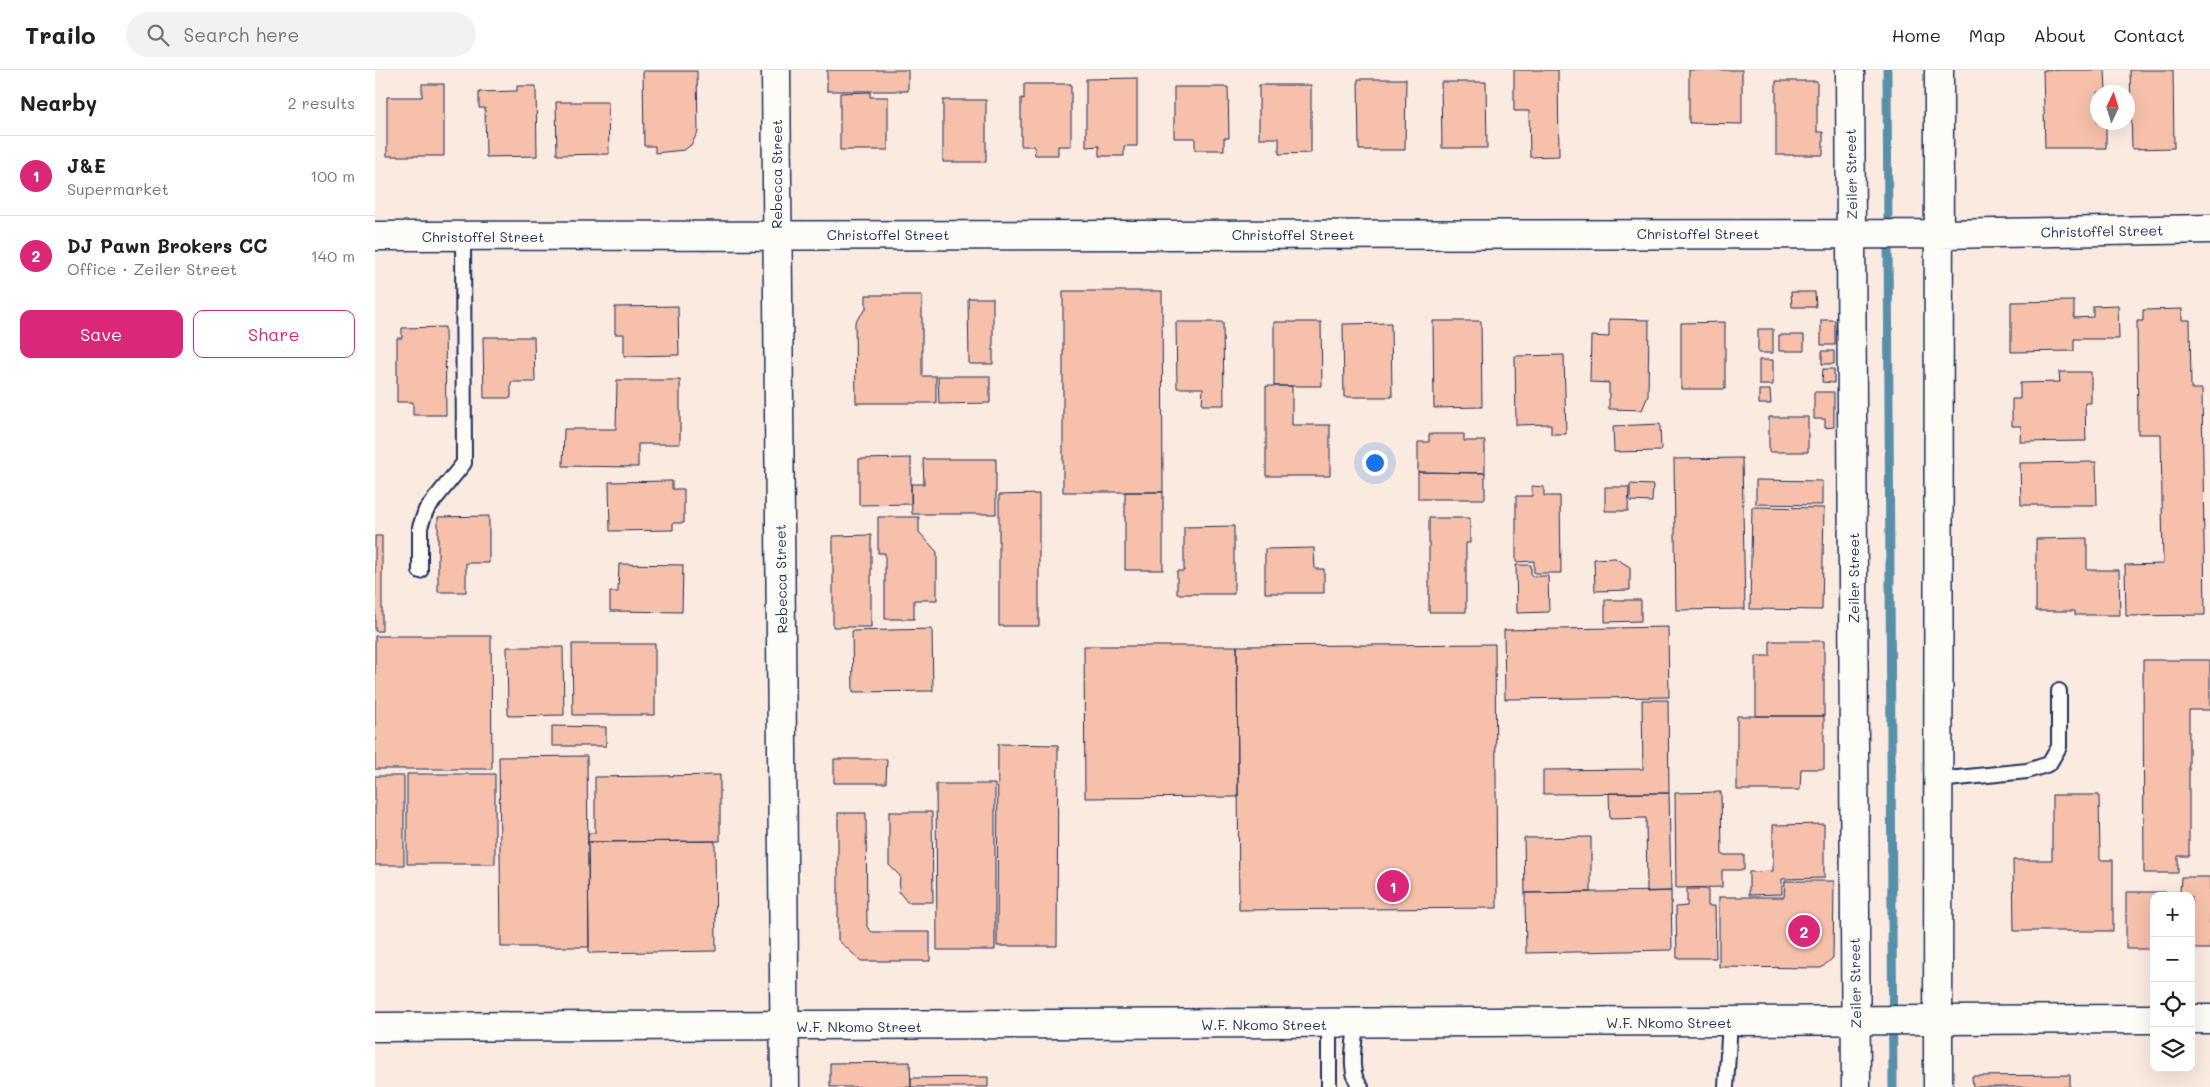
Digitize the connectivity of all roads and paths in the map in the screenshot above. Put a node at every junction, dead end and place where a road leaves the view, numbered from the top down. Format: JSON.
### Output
{"nodes":[{"id":1,"x":776,"y":70,"type":"edge"},
{"id":2,"x":1850,"y":70,"type":"edge"},
{"id":3,"x":1939,"y":70,"type":"edge"},
{"id":4,"x":2210,"y":229,"type":"edge"},
{"id":5,"x":777,"y":234,"type":"junction"},
{"id":6,"x":1859,"y":234,"type":"junction"},
{"id":7,"x":1934,"y":234,"type":"junction"},
{"id":8,"x":375,"y":236,"type":"edge"},
{"id":9,"x":463,"y":236,"type":"junction"},
{"id":10,"x":420,"y":571,"type":"dead end"},
{"id":11,"x":2059,"y":691,"type":"dead end"},
{"id":12,"x":1938,"y":780,"type":"junction"},
{"id":13,"x":2150,"y":1019,"type":"edge"},
{"id":14,"x":2195,"y":1019,"type":"edge"},
{"id":15,"x":2210,"y":1019,"type":"edge"},
{"id":16,"x":1730,"y":1021,"type":"junction"},
{"id":17,"x":1859,"y":1021,"type":"junction"},
{"id":18,"x":1934,"y":1021,"type":"junction"},
{"id":19,"x":1329,"y":1024,"type":"junction"},
{"id":20,"x":1356,"y":1024,"type":"junction"},
{"id":21,"x":786,"y":1026,"type":"junction"},
{"id":22,"x":375,"y":1028,"type":"edge"},
{"id":23,"x":785,"y":1087,"type":"edge"},
{"id":24,"x":1329,"y":1087,"type":"edge"},
{"id":25,"x":1361,"y":1087,"type":"edge"},
{"id":26,"x":1725,"y":1087,"type":"edge"},
{"id":27,"x":1856,"y":1087,"type":"edge"},
{"id":28,"x":1938,"y":1087,"type":"edge"}],
"edges":[{"from":1,"to":5,"type":"street","name":"Rebecca Street"},
{"from":2,"to":6,"type":"street","name":"Zeiler Street"},
{"from":3,"to":7,"type":"street"},
{"from":4,"to":7,"type":"street","name":"Christoffel Street"},
{"from":5,"to":6,"type":"street","name":"Christoffel Street"},
{"from":5,"to":9,"type":"street","name":"Christoffel Street"},
{"from":5,"to":21,"type":"street","name":"Rebecca Street"},
{"from":6,"to":7,"type":"street","name":"Christoffel Street"},
{"from":6,"to":17,"type":"street","name":"Zeiler Street"},
{"from":7,"to":12,"type":"street"},
{"from":8,"to":9,"type":"street","name":"Christoffel Street"},
{"from":9,"to":10,"type":"lane"},
{"from":11,"to":12,"type":"lane"},
{"from":12,"to":18,"type":"street"},
{"from":13,"to":18,"type":"street","name":"W.F. Nkomo Street"},
{"from":14,"to":15,"type":"street"},
{"from":16,"to":17,"type":"street","name":"W.F. Nkomo Street"},
{"from":16,"to":20,"type":"street","name":"W.F. Nkomo Street"},
{"from":16,"to":26,"type":"lane"},
{"from":17,"to":18,"type":"street","name":"W.F. Nkomo Street"},
{"from":17,"to":27,"type":"street","name":"Zeiler Street"},
{"from":18,"to":28,"type":"street"},
{"from":19,"to":20,"type":"street","name":"W.F. Nkomo Street"},
{"from":19,"to":21,"type":"street","name":"W.F. Nkomo Street"},
{"from":19,"to":24,"type":"lane"},
{"from":20,"to":25,"type":"lane"},
{"from":21,"to":22,"type":"street","name":"W.F. Nkomo Street"},
{"from":21,"to":23,"type":"street","name":"Rebecca Street"}]}
